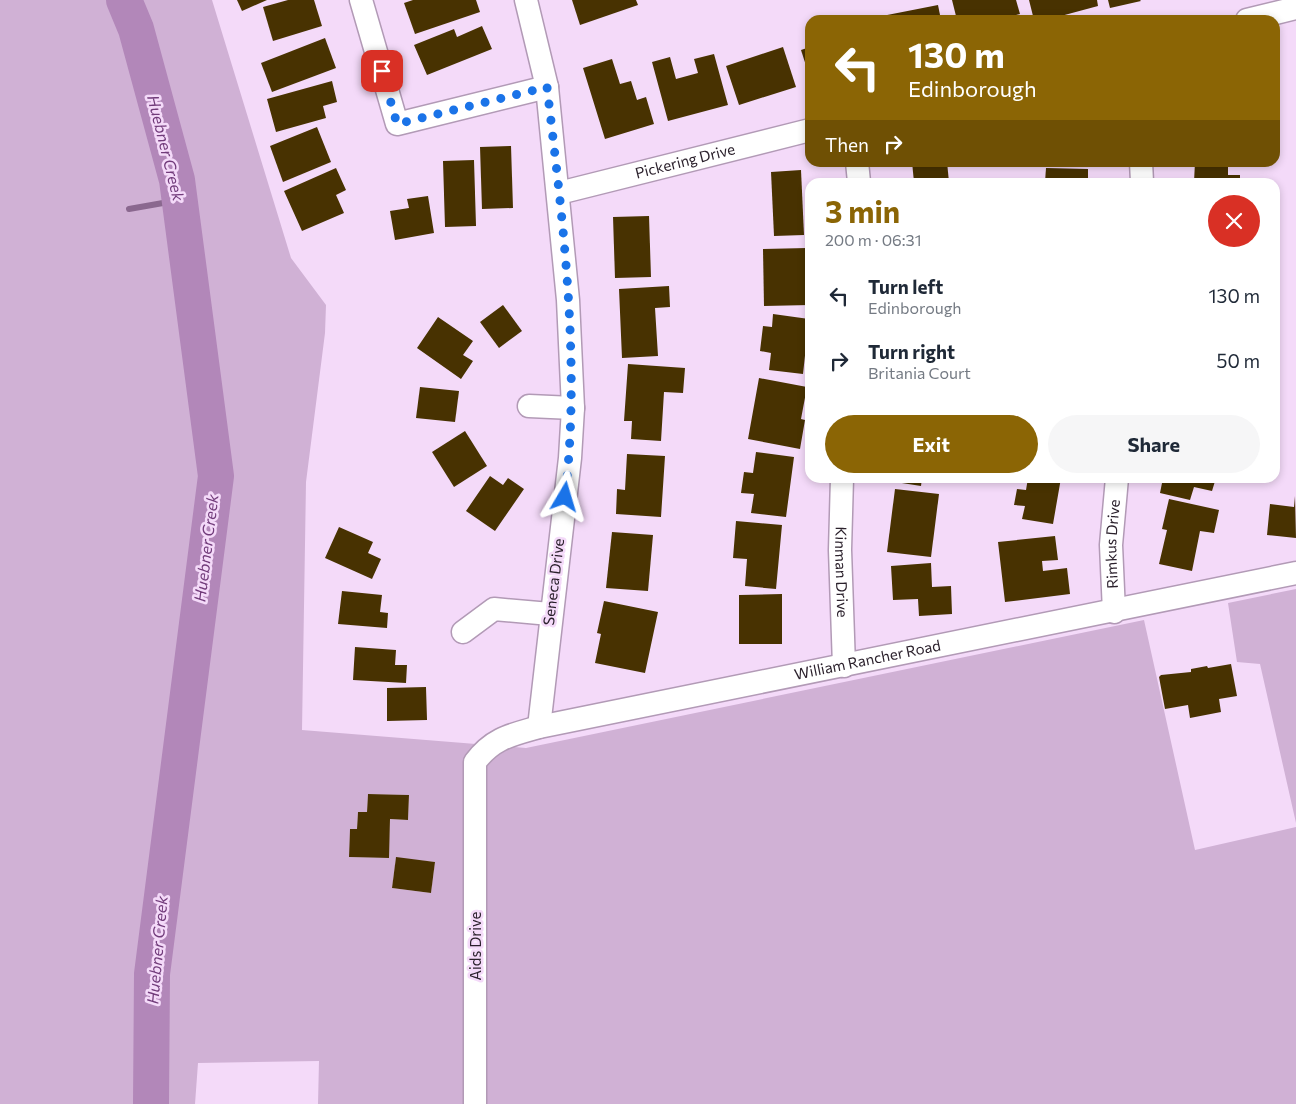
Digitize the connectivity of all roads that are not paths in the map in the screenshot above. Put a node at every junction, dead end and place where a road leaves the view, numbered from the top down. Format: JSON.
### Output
{"nodes":[{"id":1,"x":361,"y":0,"type":"edge"},
{"id":2,"x":526,"y":0,"type":"edge"},
{"id":3,"x":1296,"y":8,"type":"edge"},
{"id":4,"x":1267,"y":15,"type":"edge"},
{"id":5,"x":547,"y":87,"type":"junction"},
{"id":6,"x":805,"y":131,"type":"edge"},
{"id":7,"x":559,"y":193,"type":"junction"},
{"id":8,"x":529,"y":406,"type":"dead end"},
{"id":9,"x":572,"y":408,"type":"junction"},
{"id":10,"x":842,"y":483,"type":"edge"},
{"id":11,"x":1117,"y":483,"type":"edge"},
{"id":12,"x":1296,"y":573,"type":"edge"},
{"id":13,"x":1114,"y":612,"type":"junction"},
{"id":14,"x":550,"y":614,"type":"junction"},
{"id":15,"x":463,"y":632,"type":"dead end"},
{"id":16,"x":844,"y":666,"type":"junction"},
{"id":17,"x":539,"y":727,"type":"junction"},
{"id":18,"x":475,"y":788,"type":"joint"},
{"id":19,"x":475,"y":1104,"type":"edge"}],
"edges":[{"from":1,"to":5,"type":"street"},
{"from":2,"to":5,"type":"street","name":"Seneca Drive"},
{"from":3,"to":4,"type":"street"},
{"from":5,"to":7,"type":"street","name":"Seneca Drive"},
{"from":6,"to":7,"type":"street","name":"Pickering Drive"},
{"from":7,"to":9,"type":"street","name":"Seneca Drive"},
{"from":8,"to":9,"type":"street"},
{"from":9,"to":14,"type":"street","name":"Seneca Drive"},
{"from":10,"to":16,"type":"street","name":"Kinman Drive"},
{"from":11,"to":13,"type":"street","name":"Rimkus Drive"},
{"from":12,"to":13,"type":"street","name":"William Rancher Road"},
{"from":13,"to":16,"type":"street","name":"William Rancher Road"},
{"from":14,"to":15,"type":"street"},
{"from":14,"to":17,"type":"street","name":"Seneca Drive"},
{"from":16,"to":17,"type":"street","name":"William Rancher Road"},
{"from":17,"to":18,"type":"street","name":"William Rancher Road"},
{"from":18,"to":19,"type":"street","name":"Aids Drive"}]}
